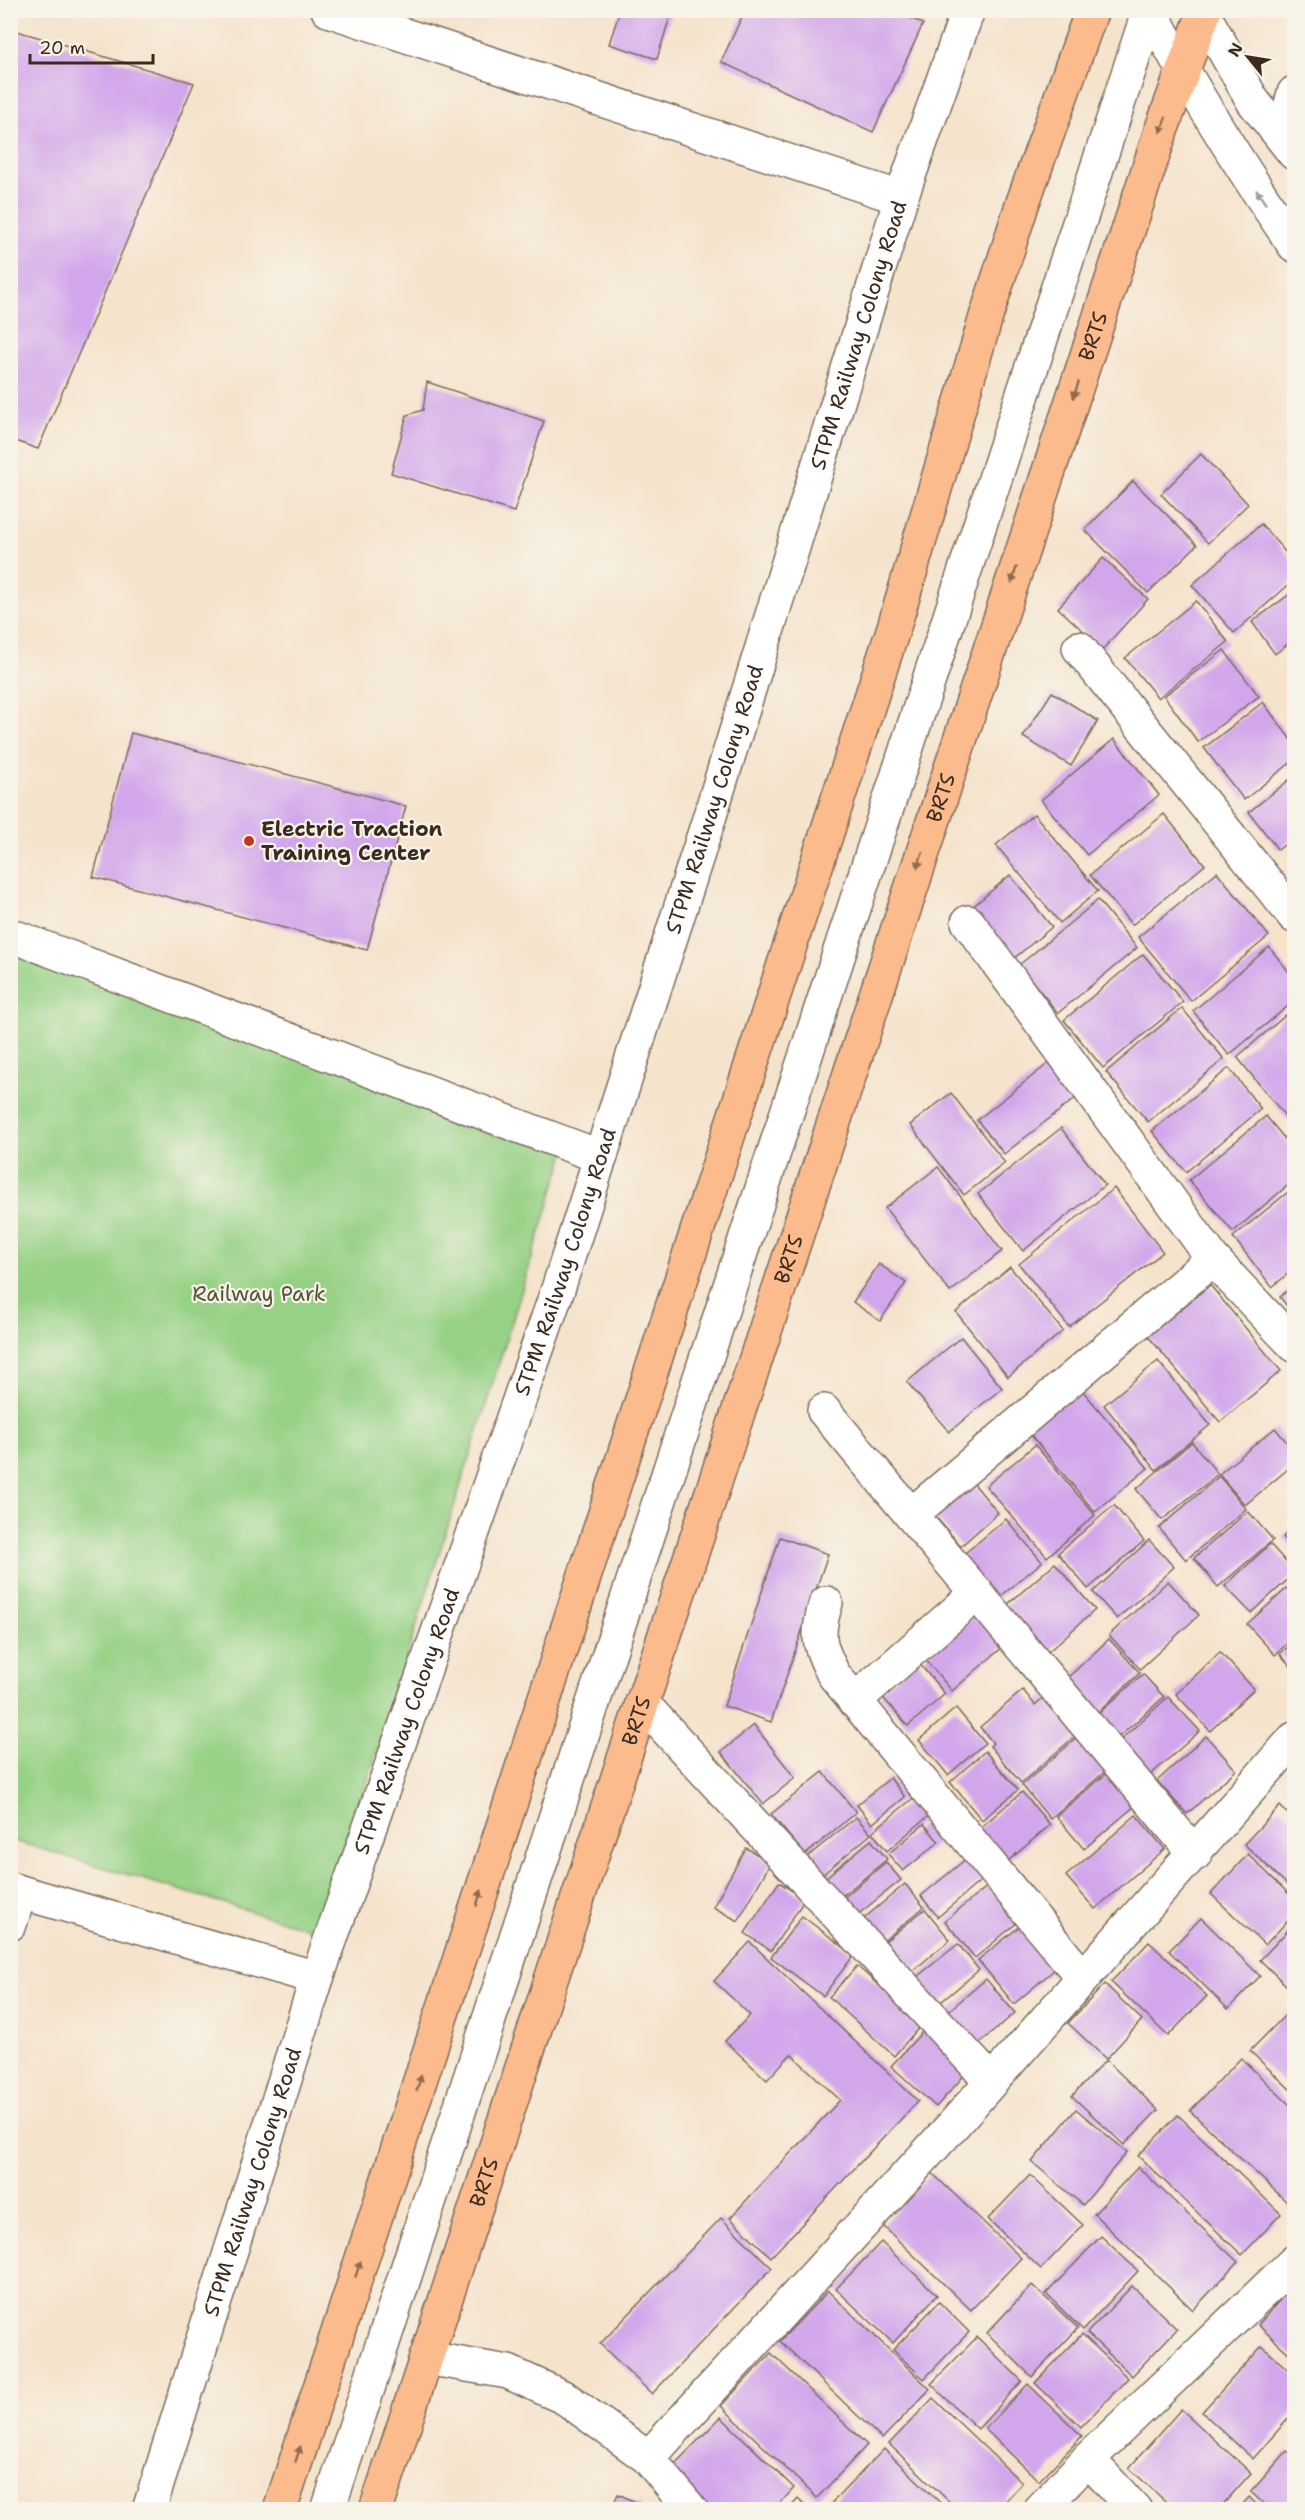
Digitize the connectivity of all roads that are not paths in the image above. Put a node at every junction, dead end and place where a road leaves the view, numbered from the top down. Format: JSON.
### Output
{"nodes":[{"id":1,"x":328,"y":10,"type":"edge"},
{"id":2,"x":968,"y":10,"type":"edge"},
{"id":3,"x":1092,"y":10,"type":"edge"},
{"id":4,"x":1150,"y":10,"type":"edge"},
{"id":5,"x":1203,"y":12,"type":"edge"},
{"id":6,"x":1182,"y":72,"type":"junction"},
{"id":7,"x":1294,"y":93,"type":"edge"},
{"id":8,"x":1288,"y":145,"type":"edge"},
{"id":9,"x":901,"y":198,"type":"junction"},
{"id":10,"x":1294,"y":245,"type":"edge"},
{"id":11,"x":1078,"y":648,"type":"dead end"},
{"id":12,"x":1294,"y":916,"type":"edge"},
{"id":13,"x":968,"y":922,"type":"dead end"},
{"id":14,"x":10,"y":935,"type":"edge"},
{"id":15,"x":601,"y":1157,"type":"junction"},
{"id":16,"x":1213,"y":1259,"type":"junction"},
{"id":17,"x":1294,"y":1346,"type":"edge"},
{"id":18,"x":824,"y":1411,"type":"dead end"},
{"id":19,"x":911,"y":1515,"type":"junction"},
{"id":20,"x":977,"y":1593,"type":"junction"},
{"id":21,"x":826,"y":1603,"type":"dead end"},
{"id":22,"x":854,"y":1701,"type":"junction"},
{"id":23,"x":642,"y":1703,"type":"junction"},
{"id":24,"x":1294,"y":1739,"type":"edge"},
{"id":25,"x":1195,"y":1854,"type":"junction"},
{"id":26,"x":15,"y":1890,"type":"edge"},
{"id":27,"x":10,"y":1923,"type":"edge"},
{"id":28,"x":317,"y":1978,"type":"junction"},
{"id":29,"x":1083,"y":1978,"type":"junction"},
{"id":30,"x":991,"y":2081,"type":"junction"},
{"id":31,"x":1294,"y":2262,"type":"edge"},
{"id":32,"x":426,"y":2358,"type":"junction"},
{"id":33,"x":648,"y":2458,"type":"junction"},
{"id":34,"x":1088,"y":2459,"type":"junction"},
{"id":35,"x":149,"y":2510,"type":"edge"},
{"id":36,"x":280,"y":2510,"type":"edge"},
{"id":37,"x":328,"y":2510,"type":"edge"},
{"id":38,"x":376,"y":2510,"type":"edge"},
{"id":39,"x":692,"y":2510,"type":"edge"},
{"id":40,"x":1041,"y":2510,"type":"edge"},
{"id":41,"x":1135,"y":2510,"type":"edge"}],
"edges":[{"from":1,"to":9,"type":"street"},
{"from":2,"to":9,"type":"street","name":"STPM Railway Colony Road"},
{"from":36,"to":3,"type":"main road","one_way":true},
{"from":4,"to":6,"type":"street"},
{"from":4,"to":37,"type":"street"},
{"from":5,"to":6,"type":"main road","name":"BRTS"},
{"from":5,"to":8,"type":"street"},
{"from":10,"to":6,"type":"street","one_way":true},
{"from":6,"to":23,"type":"main road","name":"BRTS","one_way":true},
{"from":7,"to":8,"type":"street"},
{"from":9,"to":15,"type":"street","name":"STPM Railway Colony Road"},
{"from":11,"to":12,"type":"street"},
{"from":13,"to":16,"type":"street"},
{"from":14,"to":15,"type":"street"},
{"from":15,"to":28,"type":"street","name":"STPM Railway Colony Road"},
{"from":16,"to":17,"type":"street"},
{"from":16,"to":19,"type":"street"},
{"from":18,"to":19,"type":"street"},
{"from":19,"to":20,"type":"street"},
{"from":20,"to":22,"type":"street"},
{"from":20,"to":25,"type":"street"},
{"from":21,"to":22,"type":"street"},
{"from":22,"to":29,"type":"street"},
{"from":23,"to":30,"type":"street"},
{"from":23,"to":32,"type":"main road","name":"BRTS"},
{"from":24,"to":25,"type":"street"},
{"from":25,"to":29,"type":"street"},
{"from":26,"to":27,"type":"street"},
{"from":26,"to":28,"type":"street"},
{"from":28,"to":35,"type":"street","name":"STPM Railway Colony Road"},
{"from":29,"to":30,"type":"street"},
{"from":30,"to":33,"type":"street"},
{"from":31,"to":34,"type":"street"},
{"from":32,"to":33,"type":"street"},
{"from":32,"to":38,"type":"main road","name":"BRTS"},
{"from":33,"to":39,"type":"street"},
{"from":34,"to":40,"type":"street"},
{"from":34,"to":41,"type":"street"}]}
